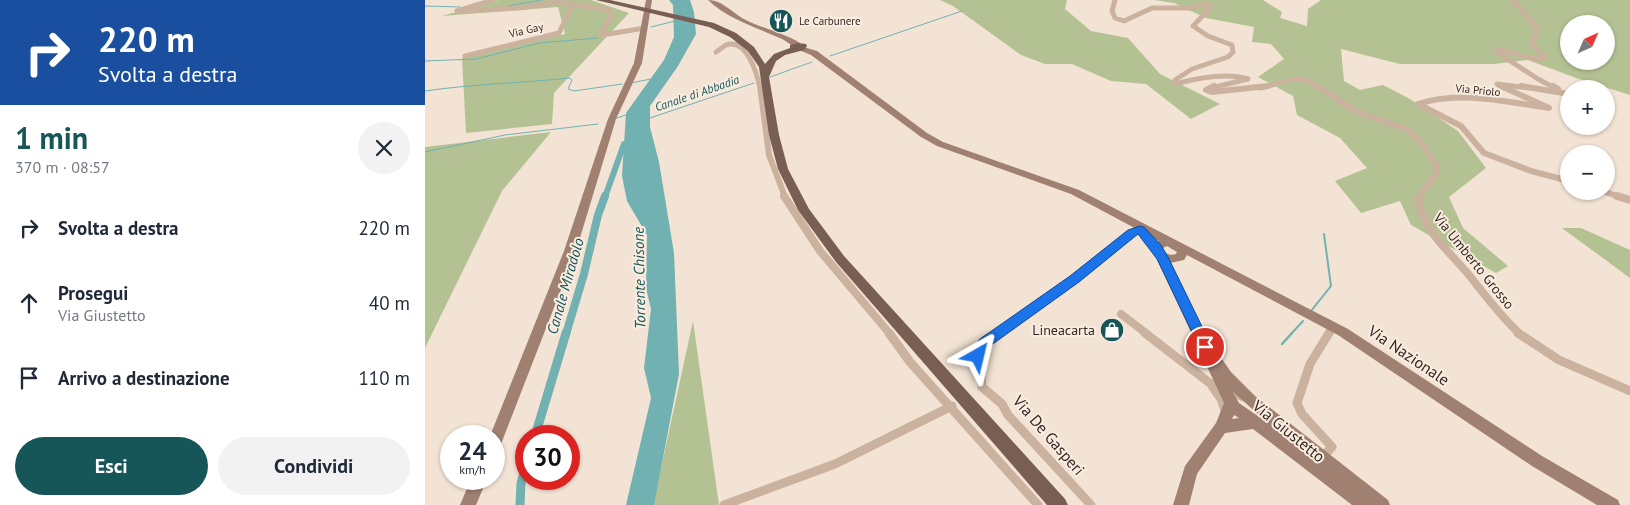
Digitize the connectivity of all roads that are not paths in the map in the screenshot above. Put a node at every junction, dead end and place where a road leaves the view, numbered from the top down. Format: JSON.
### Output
{"nodes":[{"id":1,"x":493,"y":0,"type":"edge"},
{"id":2,"x":600,"y":0,"type":"edge"},
{"id":3,"x":649,"y":0,"type":"edge"},
{"id":4,"x":711,"y":0,"type":"edge"},
{"id":5,"x":1115,"y":0,"type":"edge"},
{"id":6,"x":1513,"y":0,"type":"edge"},
{"id":7,"x":573,"y":4,"type":"junction"},
{"id":8,"x":645,"y":28,"type":"junction"},
{"id":9,"x":720,"y":29,"type":"junction"},
{"id":10,"x":797,"y":47,"type":"junction"},
{"id":11,"x":716,"y":52,"type":"dead end"},
{"id":12,"x":779,"y":52,"type":"junction"},
{"id":13,"x":465,"y":56,"type":"dead end"},
{"id":14,"x":760,"y":61,"type":"junction"},
{"id":15,"x":765,"y":76,"type":"junction"},
{"id":16,"x":1560,"y":90,"type":"edge"},
{"id":17,"x":1560,"y":93,"type":"edge"},
{"id":18,"x":1560,"y":179,"type":"edge"},
{"id":19,"x":1615,"y":195,"type":"edge"},
{"id":20,"x":1630,"y":200,"type":"edge"},
{"id":21,"x":1136,"y":225,"type":"junction"},
{"id":22,"x":1177,"y":251,"type":"junction"},
{"id":23,"x":1160,"y":252,"type":"junction"},
{"id":24,"x":1172,"y":277,"type":"junction"},
{"id":25,"x":1121,"y":314,"type":"dead end"},
{"id":26,"x":1333,"y":327,"type":"junction"},
{"id":27,"x":1205,"y":347,"type":"junction"},
{"id":28,"x":1211,"y":384,"type":"junction"},
{"id":29,"x":1630,"y":391,"type":"edge"},
{"id":30,"x":1250,"y":400,"type":"junction"},
{"id":31,"x":952,"y":406,"type":"junction"},
{"id":32,"x":1226,"y":409,"type":"junction"},
{"id":33,"x":1262,"y":419,"type":"junction"},
{"id":34,"x":501,"y":425,"type":"edge"},
{"id":35,"x":1322,"y":457,"type":"junction"},
{"id":36,"x":474,"y":490,"type":"edge"},
{"id":37,"x":468,"y":505,"type":"edge"},
{"id":38,"x":724,"y":505,"type":"edge"},
{"id":39,"x":1038,"y":505,"type":"edge"},
{"id":40,"x":1059,"y":505,"type":"edge"},
{"id":41,"x":1091,"y":505,"type":"edge"},
{"id":42,"x":1181,"y":505,"type":"edge"},
{"id":43,"x":1364,"y":505,"type":"edge"},
{"id":44,"x":1382,"y":505,"type":"edge"},
{"id":45,"x":1612,"y":505,"type":"edge"}],
"edges":[{"from":1,"to":7,"type":"street","name":"Via Gay"},
{"from":2,"to":9,"type":"main road"},
{"from":3,"to":8,"type":"main road"},
{"from":4,"to":10,"type":"main road"},
{"from":5,"to":29,"type":"street","name":"Via Umberto Grosso"},
{"from":6,"to":16,"type":"street","name":"Via Priolo"},
{"from":7,"to":8,"type":"street","name":"Via Gay"},
{"from":7,"to":13,"type":"street","name":"Via Gay"},
{"from":8,"to":34,"type":"main road"},
{"from":9,"to":12,"type":"main road"},
{"from":9,"to":14,"type":"main road"},
{"from":10,"to":12,"type":"main road"},
{"from":10,"to":15,"type":"main road"},
{"from":10,"to":21,"type":"main road"},
{"from":11,"to":31,"type":"street"},
{"from":12,"to":14,"type":"main road"},
{"from":14,"to":15,"type":"main road"},
{"from":15,"to":40,"type":"main road"},
{"from":17,"to":18,"type":"street","name":"Via Priolo"},
{"from":19,"to":20,"type":"street"},
{"from":21,"to":22,"type":"main road"},
{"from":21,"to":23,"type":"main road","name":"Via Giustetto"},
{"from":21,"to":41,"type":"street","name":"Via De Gasperi"},
{"from":22,"to":23,"type":"main road"},
{"from":22,"to":23,"type":"main road"},
{"from":22,"to":24,"type":"main road"},
{"from":22,"to":26,"type":"main road","name":"Via Nazionale"},
{"from":23,"to":24,"type":"main road","name":"Via Giustetto"},
{"from":24,"to":27,"type":"main road","name":"Via Giustetto"},
{"from":25,"to":28,"type":"street"},
{"from":26,"to":35,"type":"street"},
{"from":26,"to":45,"type":"main road","name":"Via Nazionale"},
{"from":27,"to":30,"type":"main road","name":"Via Giustetto"},
{"from":27,"to":32,"type":"main road","name":"Via Giustetto"},
{"from":28,"to":32,"type":"street"},
{"from":28,"to":32,"type":"street"},
{"from":30,"to":32,"type":"main road"},
{"from":30,"to":33,"type":"main road","name":"Via Giustetto"},
{"from":31,"to":38,"type":"street"},
{"from":31,"to":39,"type":"street"},
{"from":32,"to":33,"type":"main road"},
{"from":32,"to":33,"type":"main road","name":"Via Giustetto"},
{"from":32,"to":42,"type":"main road"},
{"from":33,"to":35,"type":"main road","name":"Via Giustetto"},
{"from":33,"to":43,"type":"main road","name":"Via Giustetto"},
{"from":35,"to":44,"type":"main road","name":"Via Giustetto"},
{"from":36,"to":37,"type":"main road"}]}
